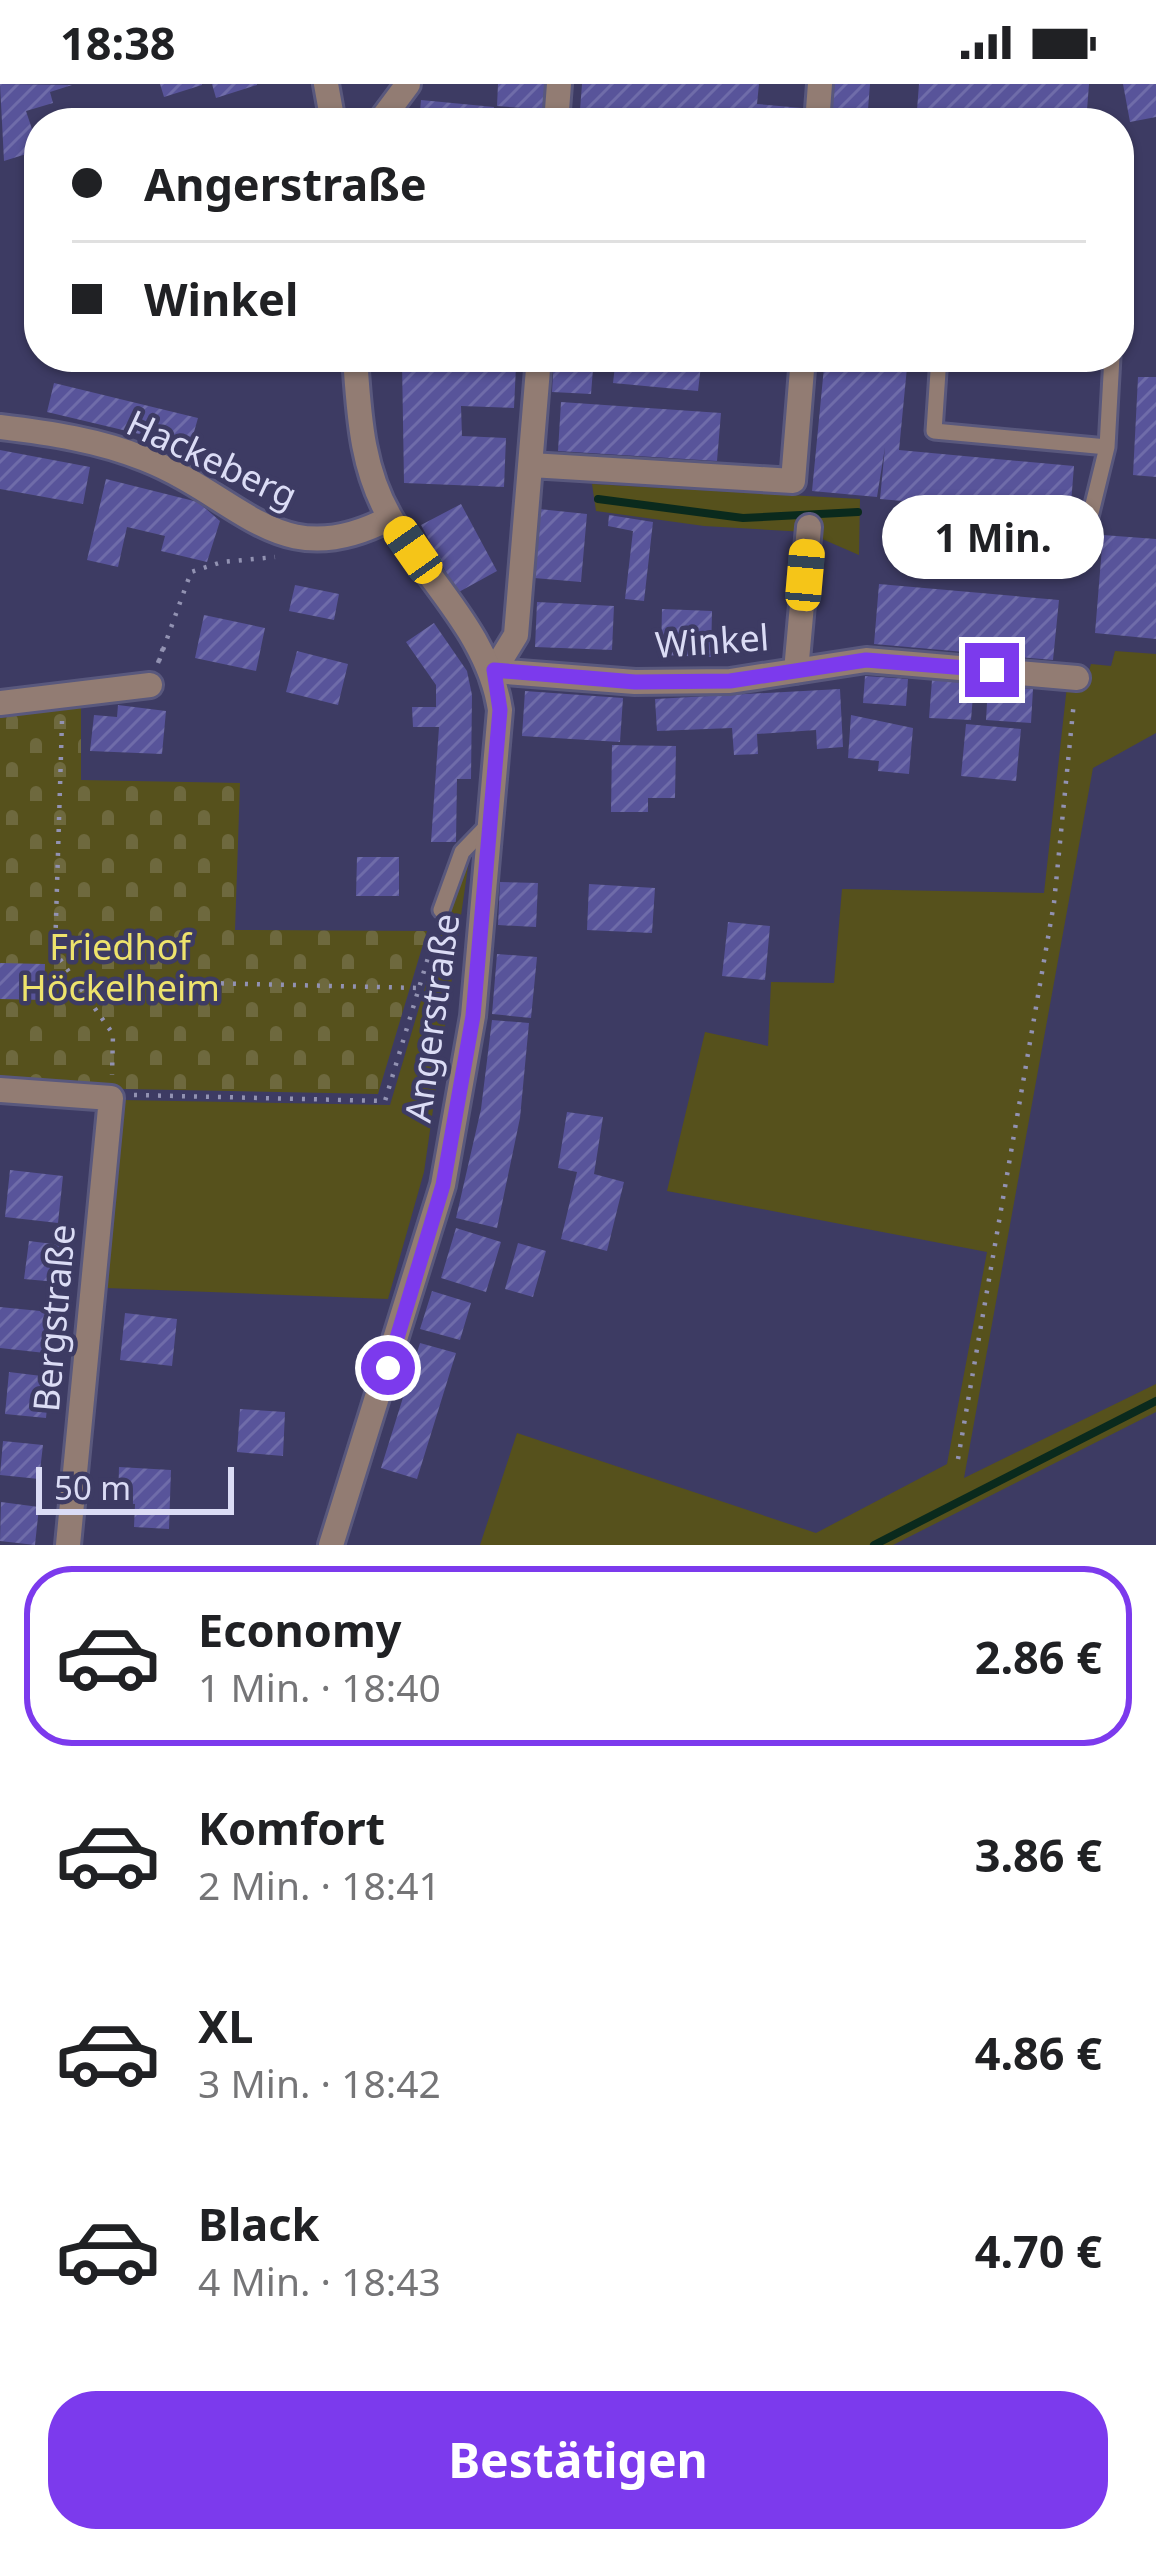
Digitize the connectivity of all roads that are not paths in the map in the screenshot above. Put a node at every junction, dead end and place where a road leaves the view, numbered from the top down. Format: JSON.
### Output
{"nodes":[{"id":1,"x":357,"y":372,"type":"edge"},
{"id":2,"x":538,"y":372,"type":"edge"},
{"id":3,"x":802,"y":372,"type":"edge"},
{"id":4,"x":938,"y":372,"type":"edge"},
{"id":5,"x":1111,"y":372,"type":"edge"},
{"id":6,"x":0,"y":427,"type":"edge"},
{"id":7,"x":1107,"y":448,"type":"junction"},
{"id":8,"x":530,"y":465,"type":"junction"},
{"id":9,"x":390,"y":518,"type":"junction"},
{"id":10,"x":809,"y":527,"type":"dead end"},
{"id":11,"x":1080,"y":558,"type":"dead end"},
{"id":12,"x":494,"y":670,"type":"junction"},
{"id":13,"x":796,"y":670,"type":"junction"},
{"id":14,"x":1077,"y":678,"type":"road end"},
{"id":15,"x":150,"y":685,"type":"road end"},
{"id":16,"x":0,"y":703,"type":"edge"},
{"id":17,"x":493,"y":820,"type":"junction"},
{"id":18,"x":442,"y":910,"type":"road end"},
{"id":19,"x":0,"y":1090,"type":"edge"},
{"id":20,"x":68,"y":1545,"type":"edge"},
{"id":21,"x":331,"y":1545,"type":"edge"}],
"edges":[{"from":1,"to":9,"type":"street","name":"Angerstraße"},
{"from":2,"to":8,"type":"street"},
{"from":3,"to":8,"type":"street"},
{"from":4,"to":7,"type":"lane"},
{"from":5,"to":7,"type":"lane"},
{"from":6,"to":9,"type":"street","name":"Hackeberg"},
{"from":7,"to":11,"type":"lane"},
{"from":8,"to":12,"type":"street"},
{"from":9,"to":12,"type":"street","name":"Angerstraße"},
{"from":10,"to":13,"type":"street"},
{"from":12,"to":13,"type":"street","name":"Winkel"},
{"from":12,"to":17,"type":"street","name":"Angerstraße"},
{"from":13,"to":14,"type":"street","name":"Winkel"},
{"from":15,"to":16,"type":"street"},
{"from":17,"to":18,"type":"lane"},
{"from":17,"to":21,"type":"street","name":"Angerstraße"},
{"from":19,"to":20,"type":"street","name":"Bergstraße"}]}
